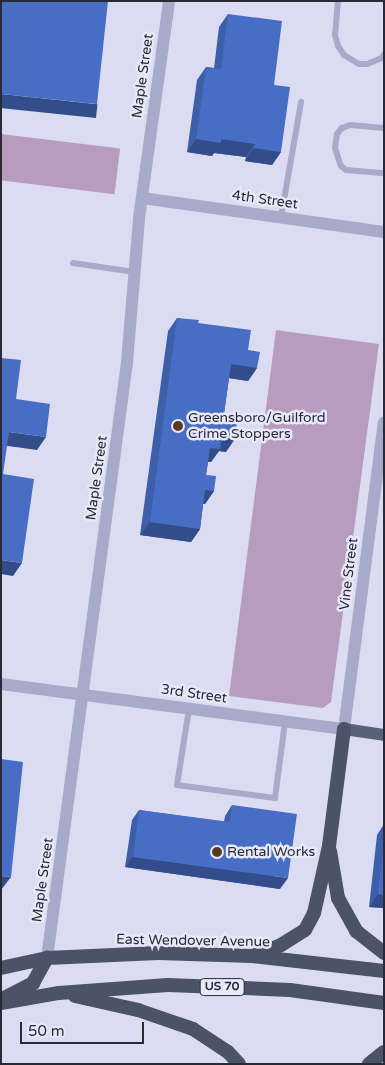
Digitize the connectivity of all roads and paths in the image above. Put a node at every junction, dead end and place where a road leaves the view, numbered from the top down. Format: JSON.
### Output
{"nodes":[{"id":1,"x":168,"y":1,"type":"edge"},
{"id":2,"x":338,"y":1,"type":"edge"},
{"id":3,"x":384,"y":54,"type":"edge"},
{"id":4,"x":301,"y":102,"type":"dead end"},
{"id":5,"x":384,"y":128,"type":"edge"},
{"id":6,"x":384,"y":173,"type":"edge"},
{"id":7,"x":142,"y":198,"type":"junction"},
{"id":8,"x":281,"y":217,"type":"junction"},
{"id":9,"x":384,"y":232,"type":"edge"},
{"id":10,"x":72,"y":263,"type":"dead end"},
{"id":11,"x":134,"y":272,"type":"junction"},
{"id":12,"x":384,"y":423,"type":"edge"},
{"id":13,"x":1,"y":684,"type":"edge"},
{"id":14,"x":82,"y":695,"type":"junction"},
{"id":15,"x":189,"y":709,"type":"junction"},
{"id":16,"x":285,"y":722,"type":"junction"},
{"id":17,"x":344,"y":729,"type":"junction"},
{"id":18,"x":384,"y":735,"type":"edge"},
{"id":19,"x":329,"y":846,"type":"junction"},
{"id":20,"x":384,"y":953,"type":"edge"},
{"id":21,"x":252,"y":956,"type":"junction"},
{"id":22,"x":47,"y":958,"type":"junction"},
{"id":23,"x":1,"y":968,"type":"edge"},
{"id":24,"x":384,"y":971,"type":"edge"},
{"id":25,"x":59,"y":993,"type":"junction"},
{"id":26,"x":1,"y":1000,"type":"edge"},
{"id":27,"x":384,"y":1003,"type":"edge"},
{"id":28,"x":1,"y":1004,"type":"edge"},
{"id":29,"x":384,"y":1052,"type":"edge"},
{"id":30,"x":239,"y":1064,"type":"edge"},
{"id":31,"x":369,"y":1064,"type":"edge"}],
"edges":[{"from":1,"to":7,"type":"street","name":"Maple Street"},
{"from":2,"to":3,"type":"lane"},
{"from":4,"to":8,"type":"lane"},
{"from":5,"to":6,"type":"lane"},
{"from":7,"to":8,"type":"street","name":"4th Street"},
{"from":7,"to":11,"type":"street","name":"Maple Street"},
{"from":8,"to":9,"type":"street","name":"4th Street"},
{"from":10,"to":11,"type":"lane"},
{"from":11,"to":14,"type":"street","name":"Maple Street"},
{"from":12,"to":17,"type":"street","name":"Vine Street"},
{"from":13,"to":14,"type":"street","name":"3rd Street"},
{"from":14,"to":15,"type":"street","name":"3rd Street"},
{"from":14,"to":22,"type":"street","name":"Maple Street"},
{"from":15,"to":16,"type":"street","name":"3rd Street"},
{"from":15,"to":16,"type":"lane"},
{"from":16,"to":17,"type":"street","name":"3rd Street"},
{"from":17,"to":18,"type":"main road","name":"3rd Street"},
{"from":17,"to":19,"type":"highway"},
{"from":19,"to":20,"type":"highway"},
{"from":19,"to":21,"type":"highway"},
{"from":21,"to":22,"type":"highway","name":"East Wendover Avenue"},
{"from":21,"to":24,"type":"highway","name":"East Wendover Avenue"},
{"from":22,"to":23,"type":"highway","name":"East Wendover Avenue"},
{"from":22,"to":26,"type":"highway"},
{"from":25,"to":27,"type":"highway","number":"US 70"},
{"from":25,"to":28,"type":"highway","number":"US 70"},
{"from":25,"to":30,"type":"highway"},
{"from":29,"to":31,"type":"highway"}]}
